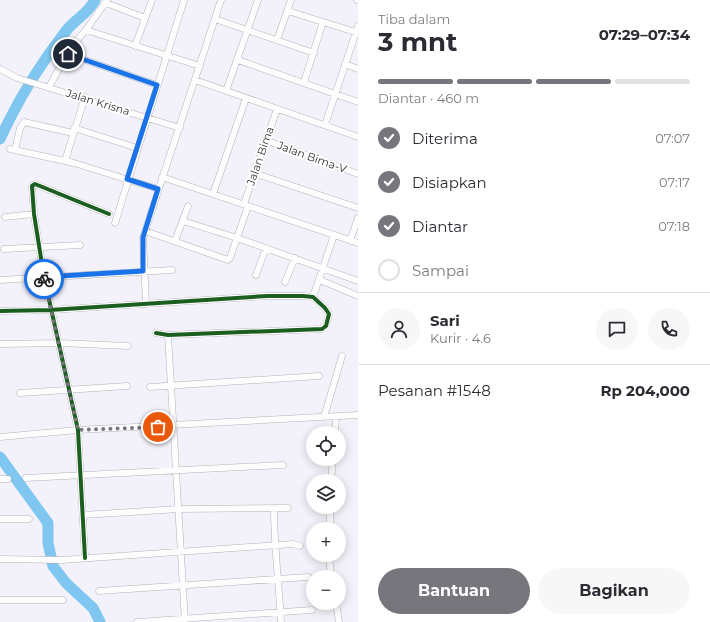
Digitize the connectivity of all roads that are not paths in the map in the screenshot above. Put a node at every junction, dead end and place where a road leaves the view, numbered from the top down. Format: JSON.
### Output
{"nodes":[{"id":1,"x":152,"y":0,"type":"edge"},
{"id":2,"x":184,"y":0,"type":"edge"},
{"id":3,"x":221,"y":0,"type":"edge"},
{"id":4,"x":258,"y":0,"type":"edge"},
{"id":5,"x":291,"y":0,"type":"edge"},
{"id":6,"x":106,"y":2,"type":"edge"},
{"id":7,"x":288,"y":11,"type":"junction"},
{"id":8,"x":145,"y":18,"type":"junction"},
{"id":9,"x":215,"y":19,"type":"junction"},
{"id":10,"x":323,"y":22,"type":"junction"},
{"id":11,"x":86,"y":30,"type":"junction"},
{"id":12,"x":248,"y":30,"type":"junction"},
{"id":13,"x":357,"y":30,"type":"edge"},
{"id":14,"x":278,"y":40,"type":"junction"},
{"id":15,"x":134,"y":46,"type":"junction"},
{"id":16,"x":314,"y":53,"type":"junction"},
{"id":17,"x":68,"y":54,"type":"junction"},
{"id":18,"x":166,"y":56,"type":"junction"},
{"id":19,"x":238,"y":60,"type":"junction"},
{"id":20,"x":345,"y":64,"type":"junction"},
{"id":21,"x":200,"y":66,"type":"junction"},
{"id":22,"x":0,"y":69,"type":"edge"},
{"id":23,"x":358,"y":69,"type":"edge"},
{"id":24,"x":195,"y":80,"type":"junction"},
{"id":25,"x":304,"y":82,"type":"junction"},
{"id":26,"x":157,"y":85,"type":"junction"},
{"id":27,"x":49,"y":87,"type":"junction"},
{"id":28,"x":226,"y":91,"type":"junction"},
{"id":29,"x":335,"y":93,"type":"junction"},
{"id":30,"x":85,"y":97,"type":"junction"},
{"id":31,"x":246,"y":98,"type":"junction"},
{"id":32,"x":358,"y":102,"type":"edge"},
{"id":33,"x":277,"y":108,"type":"junction"},
{"id":34,"x":146,"y":118,"type":"junction"},
{"id":35,"x":324,"y":125,"type":"junction"},
{"id":36,"x":180,"y":128,"type":"junction"},
{"id":37,"x":74,"y":130,"type":"junction"},
{"id":38,"x":358,"y":137,"type":"edge"},
{"id":39,"x":265,"y":140,"type":"junction"},
{"id":40,"x":137,"y":148,"type":"junction"},
{"id":41,"x":65,"y":161,"type":"junction"},
{"id":42,"x":254,"y":173,"type":"junction"},
{"id":43,"x":358,"y":174,"type":"edge"},
{"id":44,"x":162,"y":177,"type":"junction"},
{"id":45,"x":127,"y":179,"type":"junction"},
{"id":46,"x":158,"y":189,"type":"junction"},
{"id":47,"x":213,"y":194,"type":"junction"},
{"id":48,"x":246,"y":205,"type":"junction"},
{"id":49,"x":188,"y":206,"type":"dead end"},
{"id":50,"x":358,"y":208,"type":"edge"},
{"id":51,"x":34,"y":214,"type":"junction"},
{"id":52,"x":109,"y":214,"type":"dead end"},
{"id":53,"x":5,"y":217,"type":"dead end"},
{"id":54,"x":358,"y":218,"type":"edge"},
{"id":55,"x":183,"y":221,"type":"junction"},
{"id":56,"x":115,"y":222,"type":"dead end"},
{"id":57,"x":145,"y":230,"type":"junction"},
{"id":58,"x":334,"y":235,"type":"junction"},
{"id":59,"x":237,"y":238,"type":"junction"},
{"id":60,"x":175,"y":241,"type":"junction"},
{"id":61,"x":350,"y":241,"type":"junction"},
{"id":62,"x":358,"y":243,"type":"edge"},
{"id":63,"x":80,"y":245,"type":"dead end"},
{"id":64,"x":40,"y":246,"type":"junction"},
{"id":65,"x":266,"y":248,"type":"junction"},
{"id":66,"x":4,"y":249,"type":"dead end"},
{"id":67,"x":295,"y":258,"type":"junction"},
{"id":68,"x":324,"y":269,"type":"junction"},
{"id":69,"x":172,"y":270,"type":"dead end"},
{"id":70,"x":143,"y":271,"type":"junction"},
{"id":71,"x":256,"y":274,"type":"dead end"},
{"id":72,"x":44,"y":277,"type":"junction"},
{"id":73,"x":0,"y":280,"type":"edge"},
{"id":74,"x":320,"y":280,"type":"junction"},
{"id":75,"x":358,"y":281,"type":"edge"},
{"id":76,"x":285,"y":282,"type":"dead end"},
{"id":77,"x":358,"y":296,"type":"edge"},
{"id":78,"x":312,"y":298,"type":"junction"},
{"id":79,"x":146,"y":304,"type":"junction"},
{"id":80,"x":50,"y":310,"type":"junction"},
{"id":81,"x":0,"y":311,"type":"edge"},
{"id":82,"x":156,"y":333,"type":"dead end"},
{"id":83,"x":168,"y":335,"type":"junction"},
{"id":84,"x":1,"y":344,"type":"edge"},
{"id":85,"x":59,"y":344,"type":"junction"},
{"id":86,"x":128,"y":346,"type":"dead end"},
{"id":87,"x":342,"y":356,"type":"dead end"},
{"id":88,"x":319,"y":376,"type":"dead end"},
{"id":89,"x":127,"y":386,"type":"dead end"},
{"id":90,"x":170,"y":386,"type":"junction"},
{"id":91,"x":150,"y":387,"type":"dead end"},
{"id":92,"x":70,"y":390,"type":"junction"},
{"id":93,"x":20,"y":393,"type":"dead end"},
{"id":94,"x":358,"y":415,"type":"edge"},
{"id":95,"x":336,"y":416,"type":"junction"},
{"id":96,"x":324,"y":418,"type":"junction"},
{"id":97,"x":174,"y":426,"type":"junction"},
{"id":98,"x":335,"y":426,"type":"edge"},
{"id":99,"x":78,"y":430,"type":"junction"},
{"id":100,"x":0,"y":437,"type":"edge"},
{"id":101,"x":283,"y":466,"type":"dead end"},
{"id":102,"x":174,"y":471,"type":"junction"},
{"id":103,"x":80,"y":474,"type":"junction"},
{"id":104,"x":0,"y":478,"type":"edge"},
{"id":105,"x":26,"y":478,"type":"dead end"},
{"id":106,"x":8,"y":479,"type":"dead end"},
{"id":107,"x":274,"y":508,"type":"junction"},
{"id":108,"x":288,"y":508,"type":"dead end"},
{"id":109,"x":179,"y":509,"type":"junction"},
{"id":110,"x":83,"y":515,"type":"junction"},
{"id":111,"x":0,"y":519,"type":"edge"},
{"id":112,"x":29,"y":519,"type":"dead end"},
{"id":113,"x":274,"y":546,"type":"junction"},
{"id":114,"x":300,"y":546,"type":"dead end"},
{"id":115,"x":181,"y":552,"type":"junction"},
{"id":116,"x":85,"y":558,"type":"junction"},
{"id":117,"x":0,"y":559,"type":"edge"},
{"id":118,"x":306,"y":577,"type":"edge"},
{"id":119,"x":279,"y":578,"type":"junction"},
{"id":120,"x":183,"y":584,"type":"junction"},
{"id":121,"x":99,"y":591,"type":"dead end"},
{"id":122,"x":0,"y":600,"type":"edge"},
{"id":123,"x":63,"y":600,"type":"dead end"},
{"id":124,"x":312,"y":610,"type":"dead end"},
{"id":125,"x":337,"y":610,"type":"edge"},
{"id":126,"x":281,"y":612,"type":"junction"},
{"id":127,"x":184,"y":620,"type":"edge"},
{"id":128,"x":138,"y":622,"type":"edge"},
{"id":129,"x":281,"y":622,"type":"edge"},
{"id":130,"x":339,"y":622,"type":"edge"}],
"edges":[{"from":1,"to":8,"type":"street"},
{"from":2,"to":18,"type":"street"},
{"from":3,"to":9,"type":"street"},
{"from":4,"to":12,"type":"street"},
{"from":5,"to":7,"type":"street"},
{"from":6,"to":8,"type":"street"},
{"from":6,"to":11,"type":"street"},
{"from":7,"to":10,"type":"street"},
{"from":7,"to":14,"type":"street"},
{"from":8,"to":15,"type":"street"},
{"from":9,"to":12,"type":"street"},
{"from":9,"to":21,"type":"street"},
{"from":10,"to":13,"type":"street"},
{"from":10,"to":16,"type":"street"},
{"from":11,"to":15,"type":"street"},
{"from":11,"to":17,"type":"street"},
{"from":12,"to":14,"type":"street"},
{"from":12,"to":19,"type":"street"},
{"from":13,"to":20,"type":"street"},
{"from":14,"to":16,"type":"street"},
{"from":15,"to":18,"type":"street"},
{"from":16,"to":25,"type":"street"},
{"from":17,"to":26,"type":"street"},
{"from":17,"to":27,"type":"street"},
{"from":18,"to":21,"type":"street"},
{"from":18,"to":26,"type":"street"},
{"from":19,"to":25,"type":"street"},
{"from":19,"to":28,"type":"street"},
{"from":20,"to":23,"type":"street"},
{"from":20,"to":29,"type":"street"},
{"from":21,"to":24,"type":"street"},
{"from":22,"to":27,"type":"street","name":"Jalan Krisna"},
{"from":24,"to":28,"type":"street"},
{"from":24,"to":36,"type":"street"},
{"from":25,"to":29,"type":"street"},
{"from":26,"to":34,"type":"street"},
{"from":27,"to":30,"type":"street","name":"Jalan Krisna"},
{"from":28,"to":31,"type":"street"},
{"from":29,"to":32,"type":"street"},
{"from":29,"to":35,"type":"street"},
{"from":30,"to":34,"type":"street","name":"Jalan Krisna"},
{"from":30,"to":37,"type":"street"},
{"from":31,"to":33,"type":"street"},
{"from":31,"to":47,"type":"street"},
{"from":33,"to":35,"type":"street"},
{"from":33,"to":39,"type":"street","name":"Jalan Bima"},
{"from":34,"to":36,"type":"street","name":"Jalan Krisna"},
{"from":34,"to":40,"type":"street"},
{"from":35,"to":38,"type":"street"},
{"from":36,"to":44,"type":"street"},
{"from":37,"to":40,"type":"street"},
{"from":37,"to":41,"type":"street"},
{"from":37,"to":41,"type":"street"},
{"from":39,"to":42,"type":"street","name":"Jalan Bima"},
{"from":39,"to":43,"type":"street","name":"Jalan Bima-V"},
{"from":40,"to":45,"type":"street"},
{"from":41,"to":45,"type":"street"},
{"from":42,"to":48,"type":"street","name":"Jalan Bima"},
{"from":42,"to":50,"type":"street"},
{"from":44,"to":46,"type":"street"},
{"from":44,"to":47,"type":"street"},
{"from":45,"to":46,"type":"street"},
{"from":45,"to":56,"type":"street"},
{"from":46,"to":57,"type":"street"},
{"from":47,"to":48,"type":"street"},
{"from":48,"to":58,"type":"street"},
{"from":48,"to":59,"type":"street","name":"Jalan Bima"},
{"from":49,"to":55,"type":"street"},
{"from":51,"to":52,"type":"street"},
{"from":51,"to":53,"type":"street"},
{"from":51,"to":64,"type":"street"},
{"from":54,"to":61,"type":"street"},
{"from":55,"to":59,"type":"street"},
{"from":55,"to":60,"type":"street"},
{"from":57,"to":60,"type":"street"},
{"from":57,"to":70,"type":"street"},
{"from":58,"to":61,"type":"street"},
{"from":58,"to":68,"type":"street"},
{"from":59,"to":60,"type":"street","name":"Jalan Bima"},
{"from":59,"to":65,"type":"street"},
{"from":61,"to":62,"type":"street"},
{"from":63,"to":64,"type":"street"},
{"from":64,"to":66,"type":"street"},
{"from":64,"to":72,"type":"street"},
{"from":65,"to":67,"type":"street"},
{"from":65,"to":71,"type":"street"},
{"from":67,"to":68,"type":"street"},
{"from":67,"to":76,"type":"street"},
{"from":68,"to":74,"type":"street"},
{"from":68,"to":75,"type":"street"},
{"from":69,"to":70,"type":"street"},
{"from":70,"to":72,"type":"street"},
{"from":70,"to":79,"type":"street"},
{"from":72,"to":73,"type":"street"},
{"from":72,"to":80,"type":"street"},
{"from":74,"to":77,"type":"street"},
{"from":74,"to":78,"type":"street"},
{"from":78,"to":79,"type":"street"},
{"from":78,"to":83,"type":"street"},
{"from":79,"to":80,"type":"street"},
{"from":80,"to":81,"type":"street"},
{"from":80,"to":85,"type":"street"},
{"from":82,"to":83,"type":"street"},
{"from":83,"to":90,"type":"street"},
{"from":84,"to":85,"type":"street"},
{"from":85,"to":86,"type":"street"},
{"from":85,"to":92,"type":"street"},
{"from":87,"to":96,"type":"street"},
{"from":88,"to":90,"type":"street"},
{"from":89,"to":92,"type":"street"},
{"from":90,"to":91,"type":"street"},
{"from":90,"to":97,"type":"street"},
{"from":92,"to":93,"type":"street"},
{"from":92,"to":99,"type":"street"},
{"from":94,"to":95,"type":"street"},
{"from":95,"to":96,"type":"street"},
{"from":95,"to":98,"type":"street"},
{"from":96,"to":97,"type":"street"},
{"from":97,"to":99,"type":"street"},
{"from":97,"to":102,"type":"street"},
{"from":99,"to":100,"type":"street"},
{"from":99,"to":103,"type":"street"},
{"from":101,"to":102,"type":"street"},
{"from":102,"to":103,"type":"street"},
{"from":102,"to":109,"type":"street"},
{"from":103,"to":105,"type":"street"},
{"from":103,"to":110,"type":"street"},
{"from":104,"to":106,"type":"street"},
{"from":107,"to":108,"type":"street"},
{"from":107,"to":109,"type":"street"},
{"from":107,"to":113,"type":"street"},
{"from":109,"to":110,"type":"street"},
{"from":109,"to":115,"type":"street"},
{"from":110,"to":116,"type":"street"},
{"from":111,"to":112,"type":"street"},
{"from":113,"to":114,"type":"street"},
{"from":113,"to":115,"type":"street"},
{"from":113,"to":119,"type":"street"},
{"from":115,"to":116,"type":"street"},
{"from":115,"to":120,"type":"street"},
{"from":116,"to":117,"type":"street"},
{"from":118,"to":119,"type":"street"},
{"from":119,"to":120,"type":"street"},
{"from":119,"to":126,"type":"street"},
{"from":120,"to":121,"type":"street"},
{"from":120,"to":127,"type":"street"},
{"from":122,"to":123,"type":"street"},
{"from":124,"to":126,"type":"street"},
{"from":125,"to":130,"type":"street"},
{"from":126,"to":127,"type":"street"},
{"from":126,"to":129,"type":"street"},
{"from":127,"to":128,"type":"street"}]}
